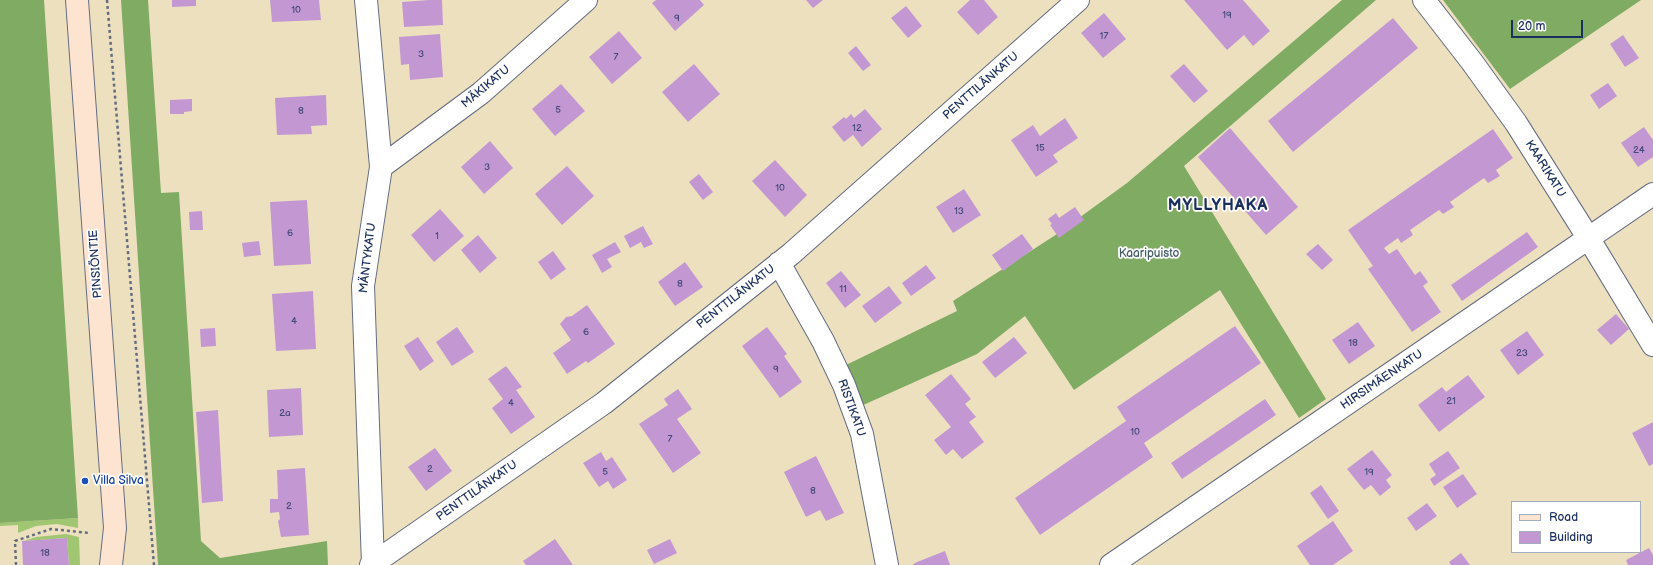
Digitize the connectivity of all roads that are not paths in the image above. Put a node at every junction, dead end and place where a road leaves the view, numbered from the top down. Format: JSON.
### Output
{"nodes":[{"id":1,"x":77,"y":0,"type":"edge"},
{"id":2,"x":366,"y":0,"type":"edge"},
{"id":3,"x":586,"y":0,"type":"edge"},
{"id":4,"x":1078,"y":0,"type":"edge"},
{"id":5,"x":1424,"y":0,"type":"edge"},
{"id":6,"x":380,"y":167,"type":"junction"},
{"id":7,"x":1653,"y":194,"type":"edge"},
{"id":8,"x":1589,"y":238,"type":"junction"},
{"id":9,"x":779,"y":263,"type":"junction"},
{"id":10,"x":1653,"y":346,"type":"edge"},
{"id":11,"x":115,"y":528,"type":"junction"},
{"id":12,"x":111,"y":565,"type":"edge"},
{"id":13,"x":126,"y":565,"type":"edge"},
{"id":14,"x":373,"y":565,"type":"edge"},
{"id":15,"x":888,"y":565,"type":"edge"},
{"id":16,"x":1111,"y":565,"type":"edge"}],
"edges":[{"from":1,"to":11,"type":"main road","name":"PINSIÖNTIE"},
{"from":2,"to":6,"type":"street","name":"MÄNTYKATU"},
{"from":3,"to":6,"type":"street","name":"MÄKIKATU"},
{"from":4,"to":9,"type":"street","name":"PENTTILÄNKATU"},
{"from":5,"to":8,"type":"street","name":"KAARIKATU"},
{"from":6,"to":14,"type":"street","name":"MÄNTYKATU"},
{"from":7,"to":8,"type":"street","name":"HIRSIMÄENKATU"},
{"from":8,"to":10,"type":"street","name":"KAARIKATU"},
{"from":8,"to":16,"type":"street","name":"HIRSIMÄENKATU"},
{"from":9,"to":14,"type":"street","name":"PENTTILÄNKATU"},
{"from":9,"to":15,"type":"street","name":"RISTIKATU"},
{"from":11,"to":12,"type":"main road","name":"PINSIÖNTIE"},
{"from":11,"to":13,"type":"main road","name":"PINSIÖNTIE"}]}
